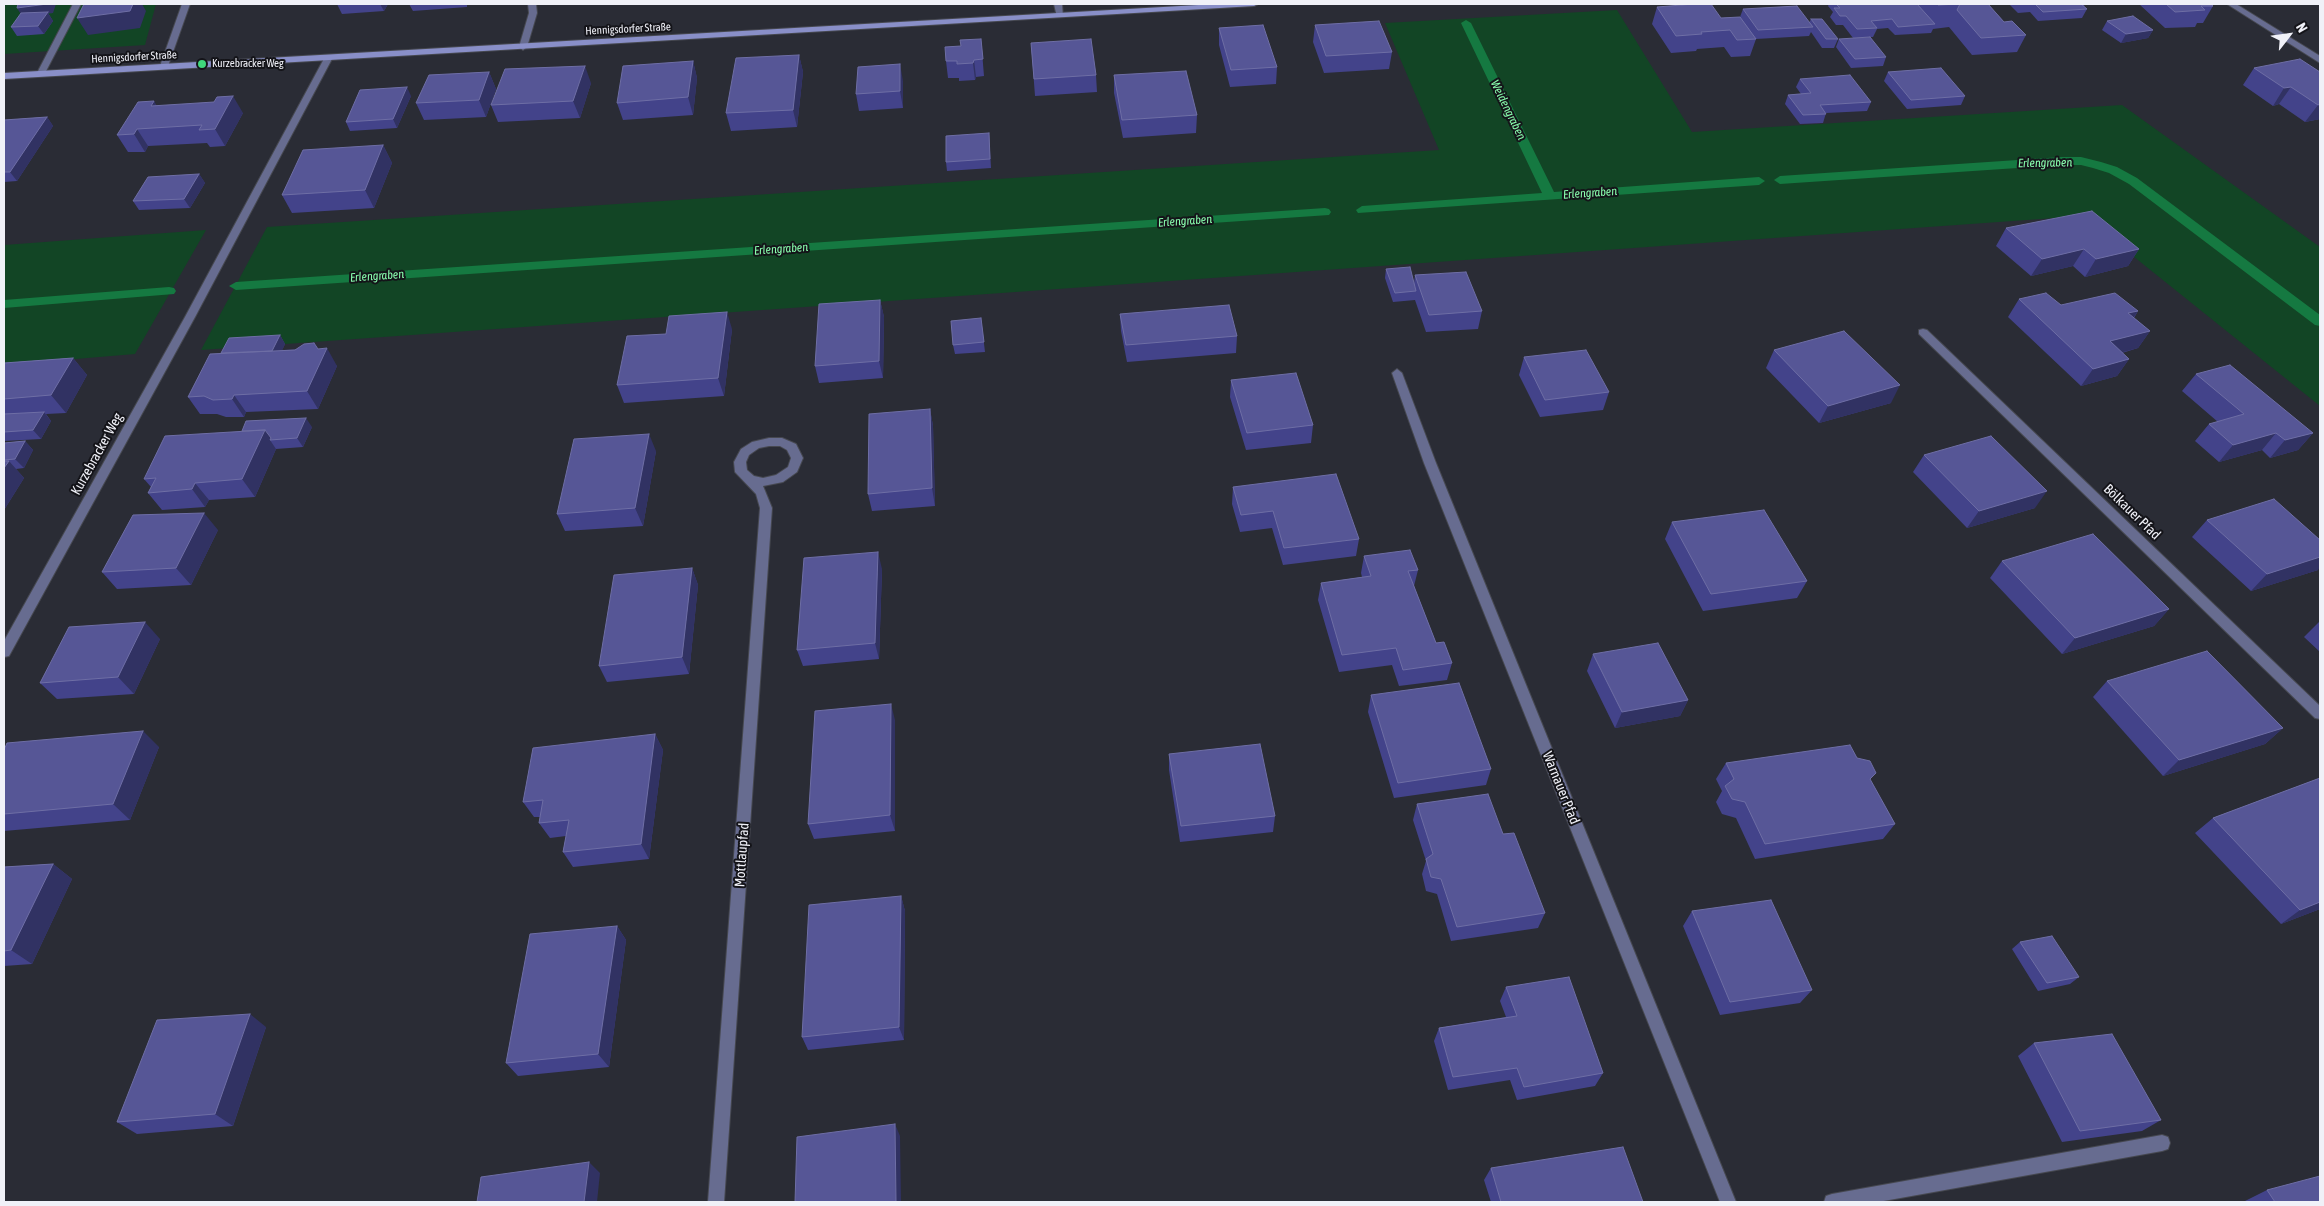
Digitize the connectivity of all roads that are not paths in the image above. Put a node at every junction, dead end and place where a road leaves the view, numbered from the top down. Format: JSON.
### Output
{"nodes":[{"id":1,"x":77,"y":4,"type":"edge"},
{"id":2,"x":186,"y":4,"type":"edge"},
{"id":3,"x":532,"y":4,"type":"edge"},
{"id":4,"x":1058,"y":4,"type":"edge"},
{"id":5,"x":1254,"y":4,"type":"edge"},
{"id":6,"x":2231,"y":4,"type":"edge"},
{"id":7,"x":1060,"y":15,"type":"junction"},
{"id":8,"x":524,"y":47,"type":"junction"},
{"id":9,"x":329,"y":57,"type":"junction"},
{"id":10,"x":2320,"y":60,"type":"edge"},
{"id":11,"x":164,"y":66,"type":"junction"},
{"id":12,"x":41,"y":73,"type":"junction"},
{"id":13,"x":4,"y":76,"type":"edge"},
{"id":14,"x":1923,"y":332,"type":"dead end"},
{"id":15,"x":1397,"y":373,"type":"dead end"},
{"id":16,"x":750,"y":479,"type":"junction"},
{"id":17,"x":779,"y":479,"type":"junction"},
{"id":18,"x":766,"y":508,"type":"junction"},
{"id":19,"x":4,"y":652,"type":"edge"},
{"id":20,"x":2320,"y":714,"type":"edge"},
{"id":21,"x":2162,"y":1143,"type":"edge"},
{"id":22,"x":716,"y":1202,"type":"edge"},
{"id":23,"x":1728,"y":1202,"type":"edge"},
{"id":24,"x":1832,"y":1202,"type":"edge"}],
"edges":[{"from":1,"to":12,"type":"street"},
{"from":2,"to":11,"type":"street"},
{"from":3,"to":8,"type":"street"},
{"from":4,"to":7,"type":"street"},
{"from":5,"to":7,"type":"main road","name":"Hennigsdorfer Straße"},
{"from":6,"to":10,"type":"street"},
{"from":7,"to":8,"type":"main road","name":"Hennigsdorfer Straße"},
{"from":8,"to":9,"type":"main road","name":"Hennigsdorfer Straße"},
{"from":9,"to":11,"type":"main road","name":"Hennigsdorfer Straße"},
{"from":9,"to":19,"type":"street","name":"Kurzebracker Weg"},
{"from":11,"to":12,"type":"main road","name":"Hennigsdorfer Straße"},
{"from":12,"to":13,"type":"main road","name":"Hennigsdorfer Straße"},
{"from":14,"to":20,"type":"street","name":"Bölkauer Pfad"},
{"from":15,"to":23,"type":"street","name":"Warnauer Pfad"},
{"from":16,"to":17,"type":"street"},
{"from":16,"to":17,"type":"street","name":"Mottlaupfad"},
{"from":16,"to":18,"type":"street","name":"Mottlaupfad"},
{"from":17,"to":18,"type":"street","name":"Mottlaupfad"},
{"from":18,"to":22,"type":"street","name":"Mottlaupfad"},
{"from":21,"to":24,"type":"street"}]}
